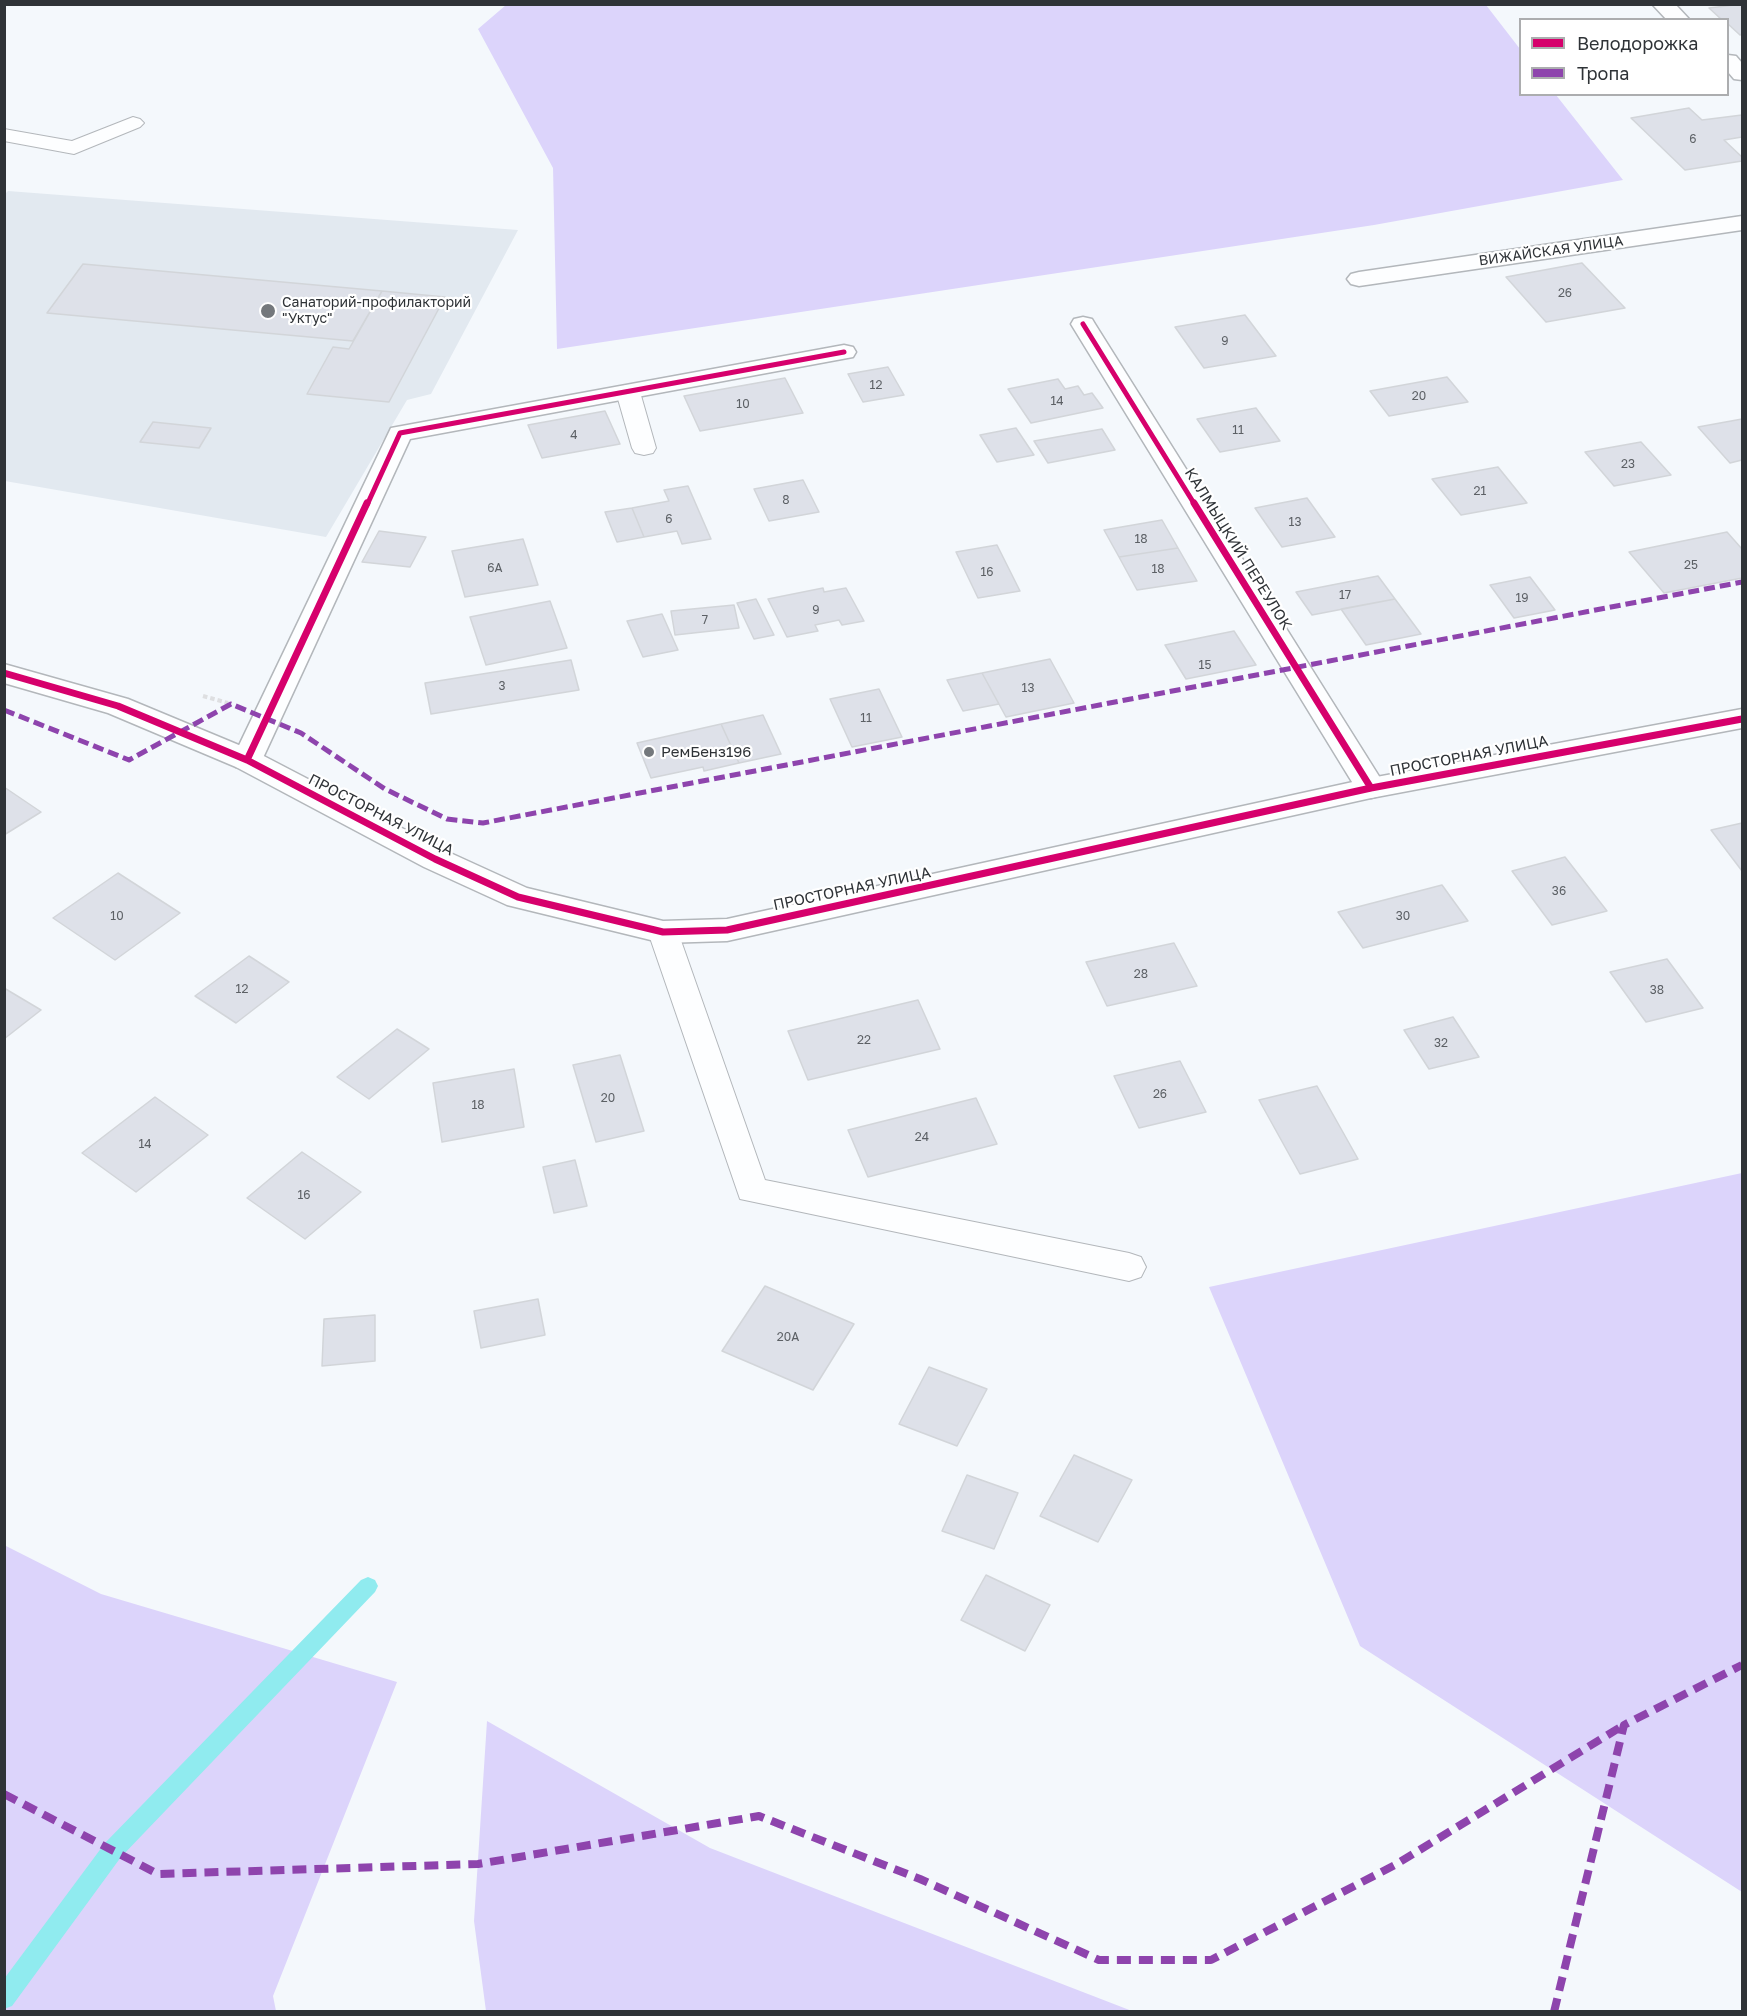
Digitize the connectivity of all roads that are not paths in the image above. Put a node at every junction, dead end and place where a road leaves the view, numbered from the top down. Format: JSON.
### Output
{"nodes":[{"id":1,"x":1662,"y":4,"type":"edge"},
{"id":2,"x":1678,"y":18,"type":"edge"},
{"id":3,"x":1729,"y":62,"type":"edge"},
{"id":4,"x":1743,"y":74,"type":"edge"},
{"id":5,"x":133,"y":123,"type":"dead end"},
{"id":6,"x":4,"y":135,"type":"edge"},
{"id":7,"x":1743,"y":223,"type":"edge"},
{"id":8,"x":1359,"y":279,"type":"dead end"},
{"id":9,"x":1083,"y":324,"type":"dead end"},
{"id":10,"x":844,"y":352,"type":"dead end"},
{"id":11,"x":628,"y":392,"type":"junction"},
{"id":12,"x":644,"y":448,"type":"dead end"},
{"id":13,"x":4,"y":674,"type":"edge"},
{"id":14,"x":1743,"y":719,"type":"edge"},
{"id":15,"x":247,"y":760,"type":"junction"},
{"id":16,"x":1371,"y":788,"type":"junction"},
{"id":17,"x":663,"y":932,"type":"junction"},
{"id":18,"x":1129,"y":1267,"type":"dead end"}],
"edges":[{"from":1,"to":2,"type":"street"},
{"from":3,"to":4,"type":"street"},
{"from":5,"to":6,"type":"lane"},
{"from":7,"to":8,"type":"street","name":"ВИЖАЙСКАЯ УЛИЦА"},
{"from":9,"to":16,"type":"street","name":"КАЛМЫЦКИЙ ПЕРЕУЛОК"},
{"from":10,"to":11,"type":"street"},
{"from":11,"to":12,"type":"lane"},
{"from":11,"to":15,"type":"street"},
{"from":13,"to":15,"type":"street","name":"ПРОСТОРНАЯ УЛИЦА"},
{"from":14,"to":16,"type":"street","name":"ПРОСТОРНАЯ УЛИЦА"},
{"from":15,"to":17,"type":"street","name":"ПРОСТОРНАЯ УЛИЦА"},
{"from":16,"to":17,"type":"street","name":"ПРОСТОРНАЯ УЛИЦА"},
{"from":17,"to":18,"type":"lane"}]}
